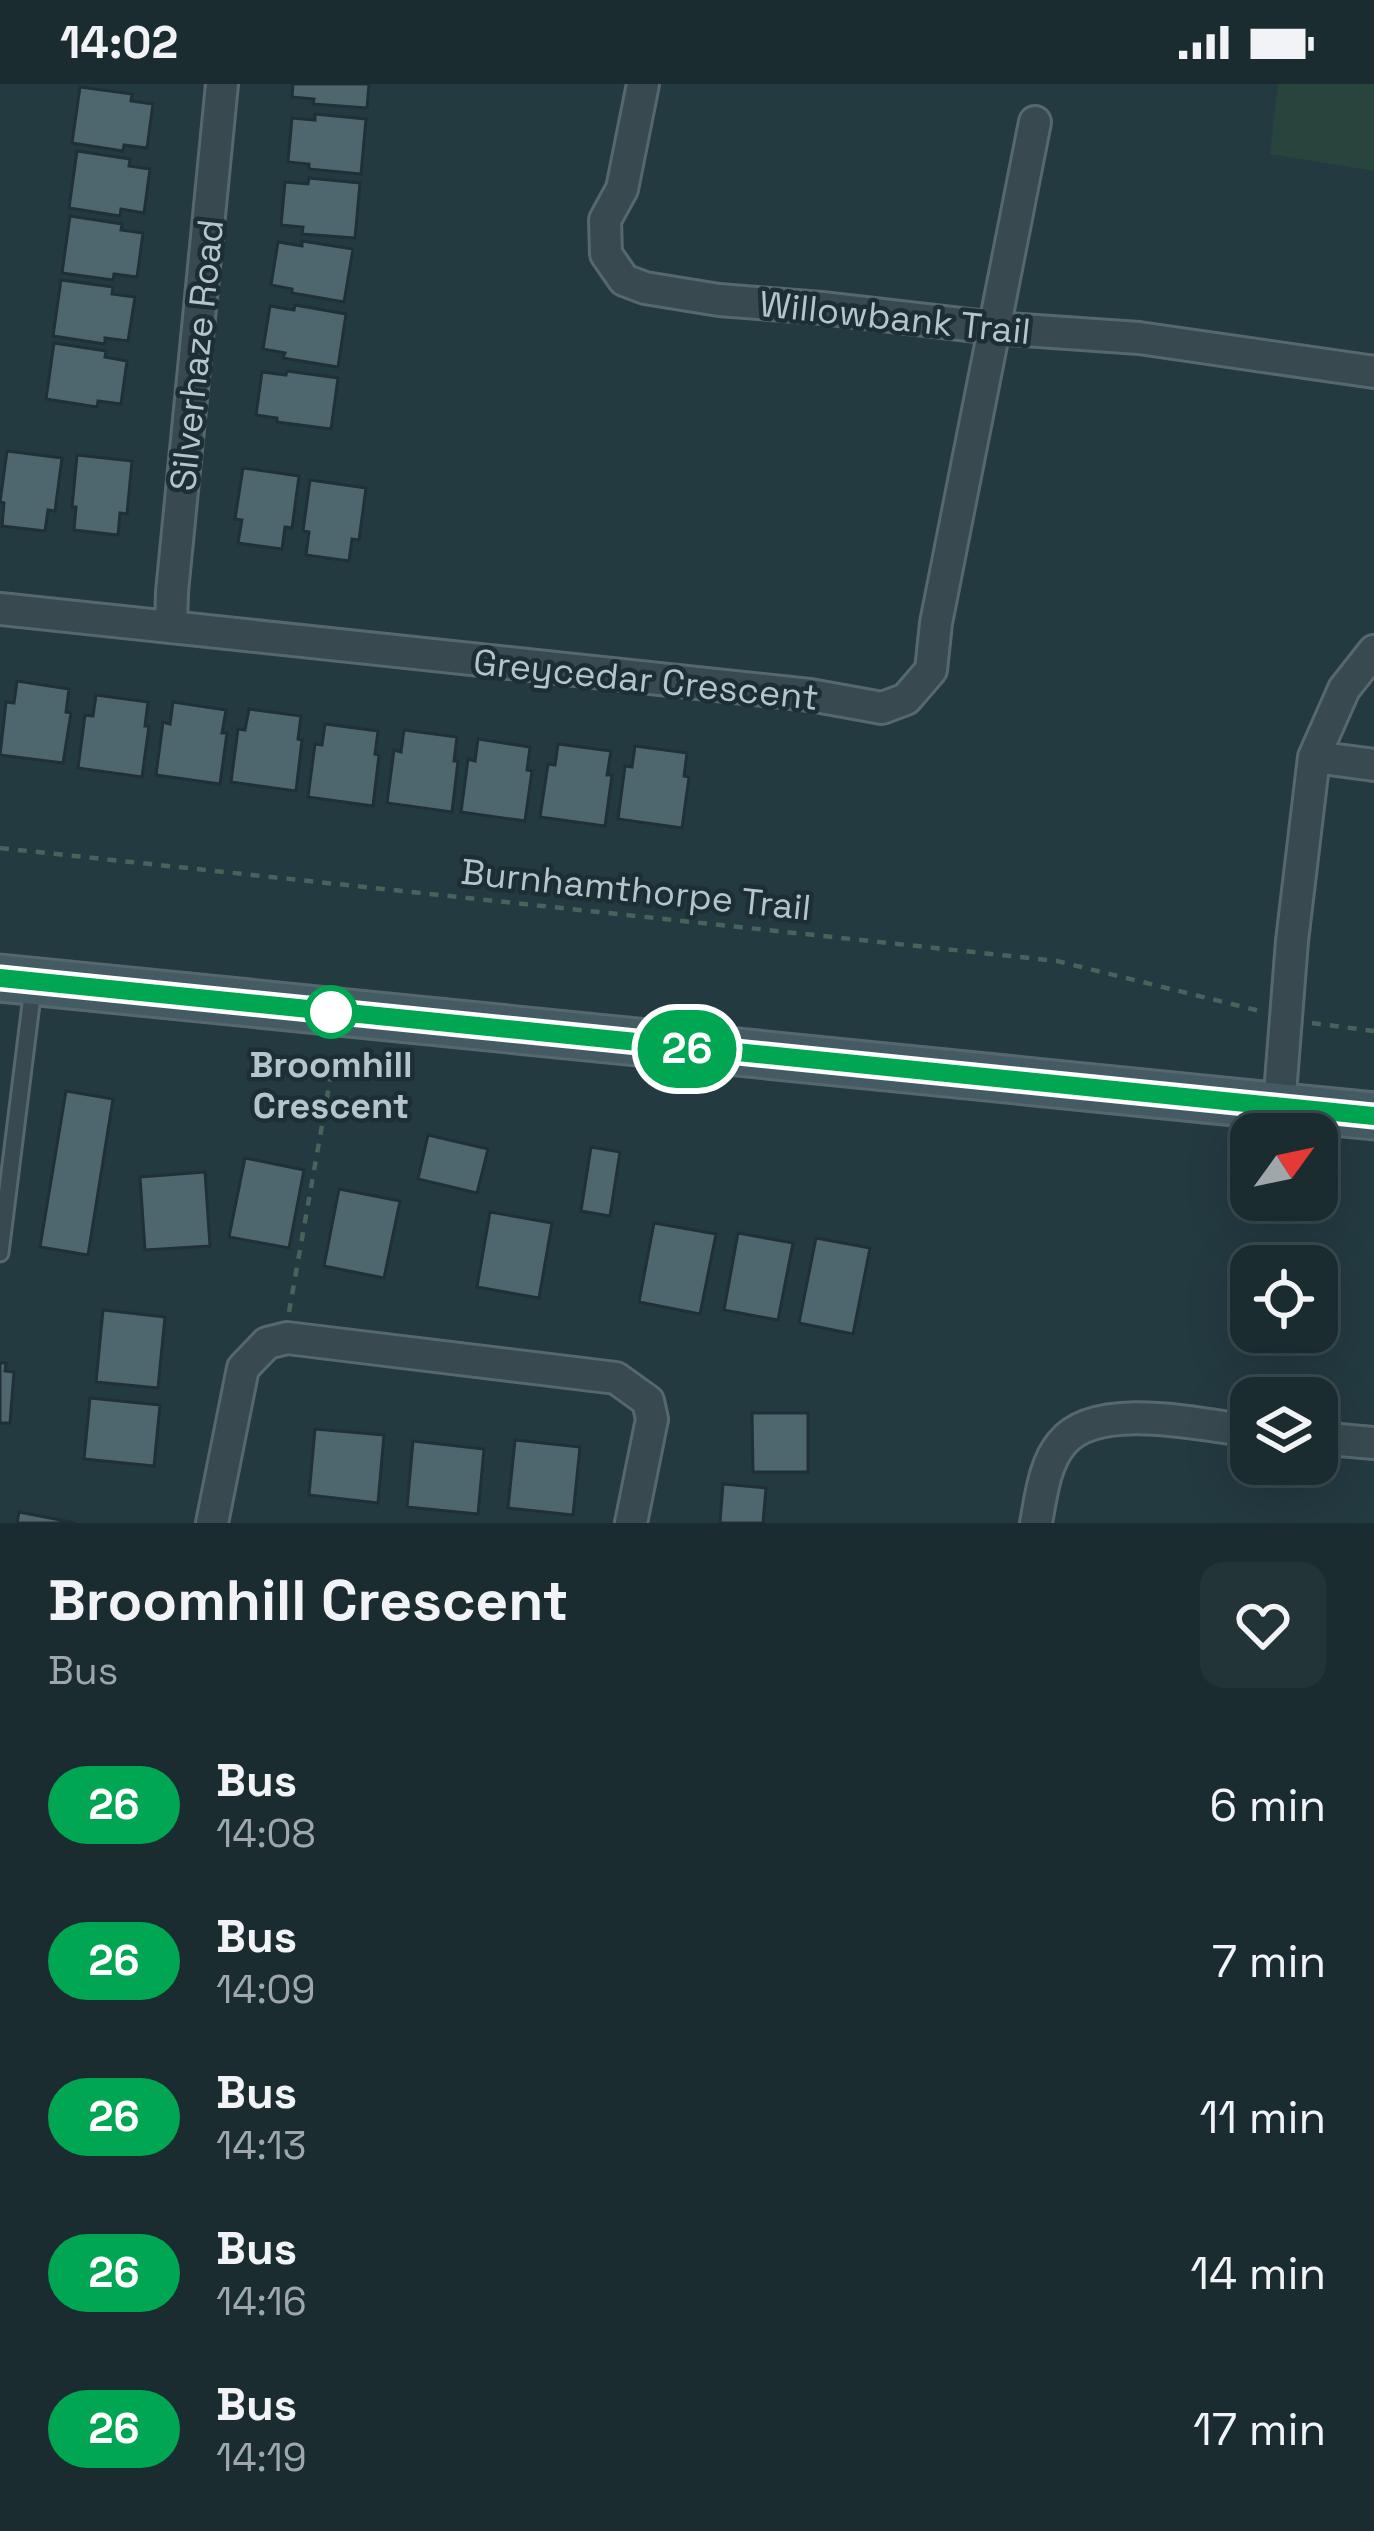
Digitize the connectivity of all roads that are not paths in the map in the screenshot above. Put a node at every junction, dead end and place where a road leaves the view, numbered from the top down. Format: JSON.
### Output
{"nodes":[{"id":1,"x":222,"y":84,"type":"edge"},
{"id":2,"x":643,"y":84,"type":"edge"},
{"id":3,"x":1035,"y":122,"type":"dead end"},
{"id":4,"x":995,"y":328,"type":"junction"},
{"id":5,"x":1374,"y":372,"type":"edge"},
{"id":6,"x":0,"y":609,"type":"edge"},
{"id":7,"x":171,"y":627,"type":"junction"},
{"id":8,"x":1374,"y":651,"type":"edge"},
{"id":9,"x":1314,"y":757,"type":"junction"},
{"id":10,"x":1374,"y":766,"type":"edge"},
{"id":11,"x":17,"y":980,"type":"edge"},
{"id":12,"x":1279,"y":1107,"type":"junction"},
{"id":13,"x":1374,"y":1116,"type":"edge"},
{"id":14,"x":0,"y":1253,"type":"edge"},
{"id":15,"x":1230,"y":1429,"type":"edge"},
{"id":16,"x":1338,"y":1440,"type":"edge"},
{"id":17,"x":1374,"y":1443,"type":"edge"},
{"id":18,"x":212,"y":1523,"type":"edge"},
{"id":19,"x":631,"y":1523,"type":"edge"},
{"id":20,"x":1036,"y":1523,"type":"edge"}],
"edges":[{"from":1,"to":7,"type":"street","name":"Silverhaze Road"},
{"from":2,"to":4,"type":"street","name":"Willowbank Trail"},
{"from":3,"to":4,"type":"street","name":"Greycedar Crescent"},
{"from":4,"to":5,"type":"street","name":"Willowbank Trail"},
{"from":4,"to":7,"type":"street","name":"Greycedar Crescent"},
{"from":6,"to":7,"type":"street","name":"Greycedar Crescent"},
{"from":8,"to":9,"type":"street"},
{"from":9,"to":10,"type":"street"},
{"from":9,"to":12,"type":"street"},
{"from":11,"to":12,"type":"main road"},
{"from":11,"to":14,"type":"lane"},
{"from":12,"to":13,"type":"main road"},
{"from":15,"to":20,"type":"street"},
{"from":16,"to":17,"type":"street"},
{"from":18,"to":19,"type":"street"}]}
